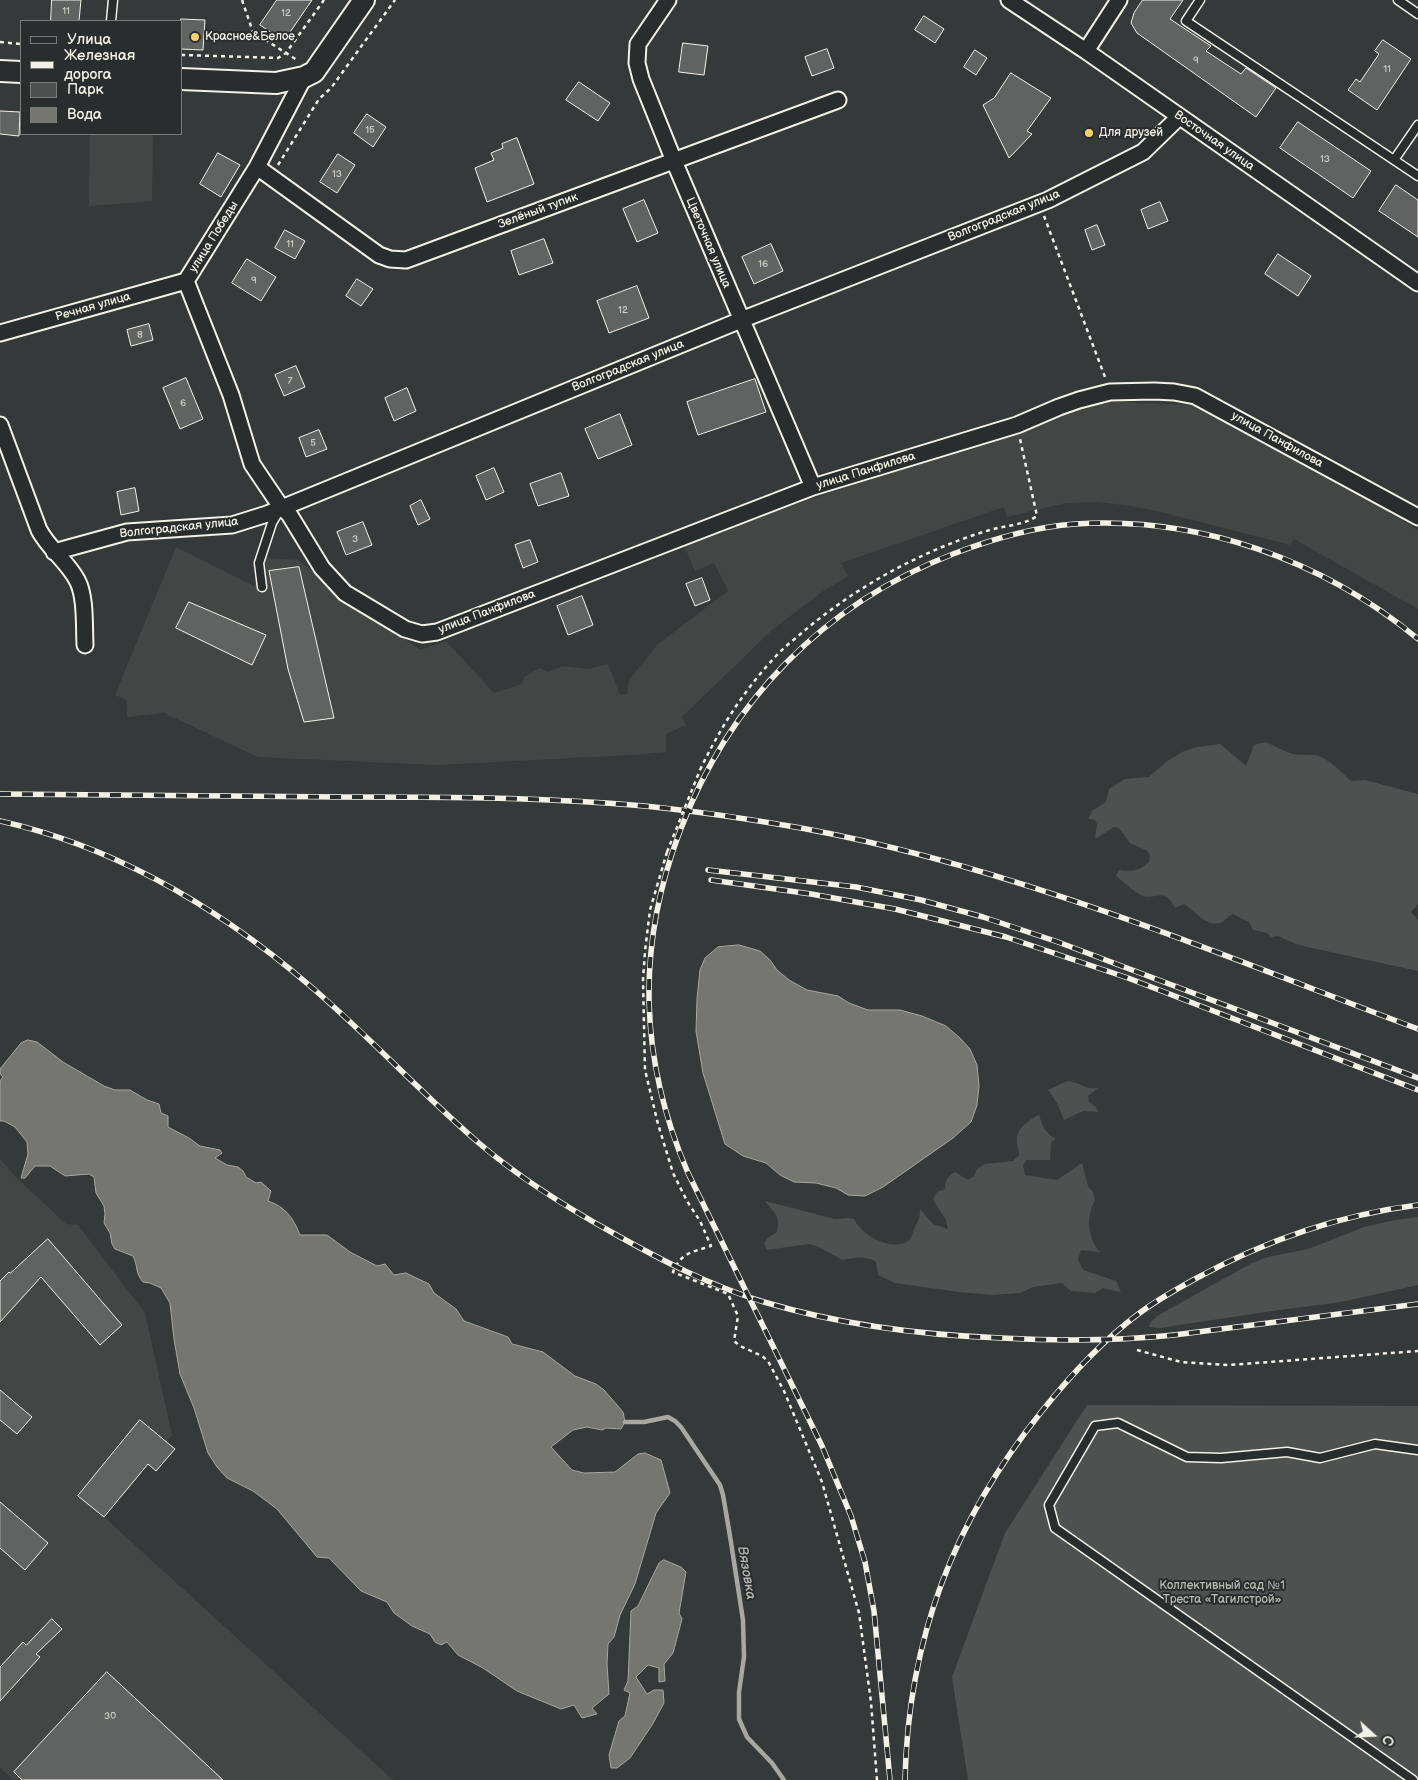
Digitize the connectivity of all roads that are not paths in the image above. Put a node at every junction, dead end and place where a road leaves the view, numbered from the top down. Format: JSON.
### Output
{"nodes":[{"id":1,"x":113,"y":0,"type":"edge"},
{"id":2,"x":364,"y":0,"type":"edge"},
{"id":3,"x":668,"y":0,"type":"edge"},
{"id":4,"x":1009,"y":0,"type":"edge"},
{"id":5,"x":1119,"y":0,"type":"edge"},
{"id":6,"x":1200,"y":0,"type":"edge"},
{"id":7,"x":1398,"y":0,"type":"edge"},
{"id":8,"x":1418,"y":14,"type":"edge"},
{"id":9,"x":111,"y":20,"type":"edge"},
{"id":10,"x":1086,"y":51,"type":"junction"},
{"id":11,"x":0,"y":71,"type":"edge"},
{"id":12,"x":20,"y":72,"type":"edge"},
{"id":13,"x":309,"y":74,"type":"junction"},
{"id":14,"x":182,"y":79,"type":"edge"},
{"id":15,"x":838,"y":100,"type":"dead end"},
{"id":16,"x":1179,"y":117,"type":"junction"},
{"id":17,"x":1418,"y":125,"type":"edge"},
{"id":18,"x":1394,"y":160,"type":"junction"},
{"id":19,"x":674,"y":161,"type":"junction"},
{"id":20,"x":262,"y":171,"type":"junction"},
{"id":21,"x":1418,"y":176,"type":"edge"},
{"id":22,"x":186,"y":281,"type":"junction"},
{"id":23,"x":1418,"y":282,"type":"edge"},
{"id":24,"x":741,"y":320,"type":"junction"},
{"id":25,"x":0,"y":333,"type":"edge"},
{"id":26,"x":0,"y":425,"type":"edge"},
{"id":27,"x":813,"y":487,"type":"junction"},
{"id":28,"x":281,"y":507,"type":"junction"},
{"id":29,"x":1418,"y":517,"type":"edge"},
{"id":30,"x":54,"y":552,"type":"junction"},
{"id":31,"x":322,"y":568,"type":"joint"},
{"id":32,"x":262,"y":587,"type":"dead end"},
{"id":33,"x":85,"y":645,"type":"dead end"},
{"id":34,"x":1418,"y":1450,"type":"edge"},
{"id":35,"x":1413,"y":1780,"type":"edge"}],
"edges":[{"from":1,"to":9,"type":"lane"},
{"from":2,"to":13,"type":"street","name":"улица Победы"},
{"from":3,"to":19,"type":"street","name":"Цветочная улица"},
{"from":4,"to":10,"type":"street","name":"Восточная улица"},
{"from":5,"to":10,"type":"street"},
{"from":6,"to":18,"type":"lane"},
{"from":7,"to":8,"type":"lane"},
{"from":10,"to":16,"type":"street","name":"Восточная улица"},
{"from":11,"to":12,"type":"street"},
{"from":13,"to":14,"type":"street"},
{"from":13,"to":20,"type":"street","name":"улица Победы"},
{"from":15,"to":19,"type":"street","name":"Зелёный тупик"},
{"from":16,"to":23,"type":"street","name":"Восточная улица"},
{"from":16,"to":24,"type":"street","name":"Волгоградская улица"},
{"from":17,"to":18,"type":"lane"},
{"from":18,"to":21,"type":"lane"},
{"from":19,"to":20,"type":"street","name":"Зелёный тупик"},
{"from":19,"to":24,"type":"street","name":"Цветочная улица"},
{"from":20,"to":22,"type":"street","name":"улица Победы"},
{"from":22,"to":25,"type":"street","name":"Речная улица"},
{"from":22,"to":28,"type":"street","name":"улица Победы"},
{"from":24,"to":27,"type":"street","name":"Цветочная улица"},
{"from":24,"to":28,"type":"street","name":"Волгоградская улица"},
{"from":26,"to":30,"type":"street"},
{"from":27,"to":29,"type":"street","name":"улица Панфилова"},
{"from":27,"to":31,"type":"street","name":"улица Панфилова"},
{"from":28,"to":30,"type":"street","name":"Волгоградская улица"},
{"from":28,"to":31,"type":"street","name":"улица Победы"},
{"from":28,"to":32,"type":"lane"},
{"from":30,"to":33,"type":"street"},
{"from":34,"to":35,"type":"lane"}]}
